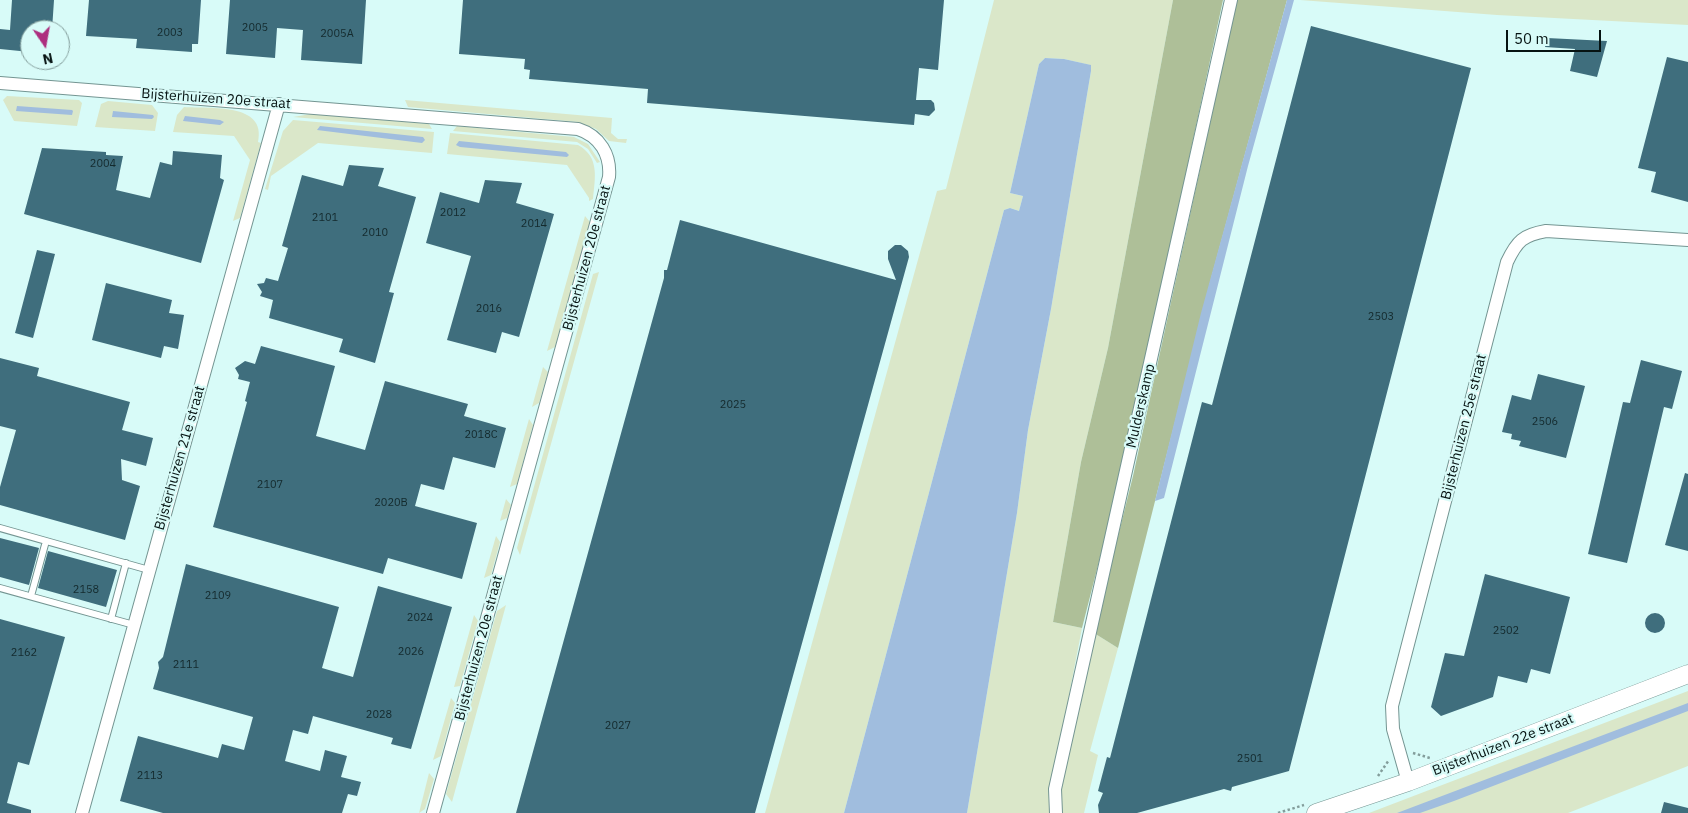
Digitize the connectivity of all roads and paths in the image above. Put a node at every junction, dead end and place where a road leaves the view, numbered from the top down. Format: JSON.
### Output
{"nodes":[{"id":1,"x":1231,"y":0,"type":"edge"},
{"id":2,"x":0,"y":83,"type":"edge"},
{"id":3,"x":279,"y":104,"type":"junction"},
{"id":4,"x":1688,"y":240,"type":"edge"},
{"id":5,"x":0,"y":528,"type":"edge"},
{"id":6,"x":46,"y":541,"type":"junction"},
{"id":7,"x":126,"y":563,"type":"junction"},
{"id":8,"x":149,"y":570,"type":"junction"},
{"id":9,"x":0,"y":588,"type":"edge"},
{"id":10,"x":31,"y":596,"type":"junction"},
{"id":11,"x":111,"y":619,"type":"junction"},
{"id":12,"x":134,"y":625,"type":"junction"},
{"id":13,"x":1688,"y":674,"type":"edge"},
{"id":14,"x":1408,"y":782,"type":"junction"},
{"id":15,"x":1326,"y":812,"type":"edge"},
{"id":16,"x":82,"y":813,"type":"edge"},
{"id":17,"x":433,"y":813,"type":"edge"},
{"id":18,"x":1056,"y":813,"type":"edge"}],
"edges":[{"from":1,"to":18,"type":"street","name":"Mulderskamp"},
{"from":2,"to":3,"type":"street","name":"Bijsterhuizen 20e straat"},
{"from":3,"to":8,"type":"street","name":"Bijsterhuizen 21e straat"},
{"from":3,"to":17,"type":"street","name":"Bijsterhuizen 20e straat"},
{"from":4,"to":14,"type":"street","name":"Bijsterhuizen 25e straat"},
{"from":5,"to":6,"type":"lane"},
{"from":6,"to":7,"type":"lane"},
{"from":6,"to":10,"type":"lane"},
{"from":7,"to":8,"type":"lane"},
{"from":7,"to":11,"type":"lane"},
{"from":8,"to":12,"type":"street","name":"Bijsterhuizen 21e straat"},
{"from":9,"to":10,"type":"lane"},
{"from":10,"to":11,"type":"lane"},
{"from":11,"to":12,"type":"lane"},
{"from":12,"to":16,"type":"street","name":"Bijsterhuizen 21e straat"},
{"from":13,"to":14,"type":"main road","name":"Bijsterhuizen 22e straat"},
{"from":14,"to":15,"type":"main road","name":"Bijsterhuizen 22e straat"}]}
